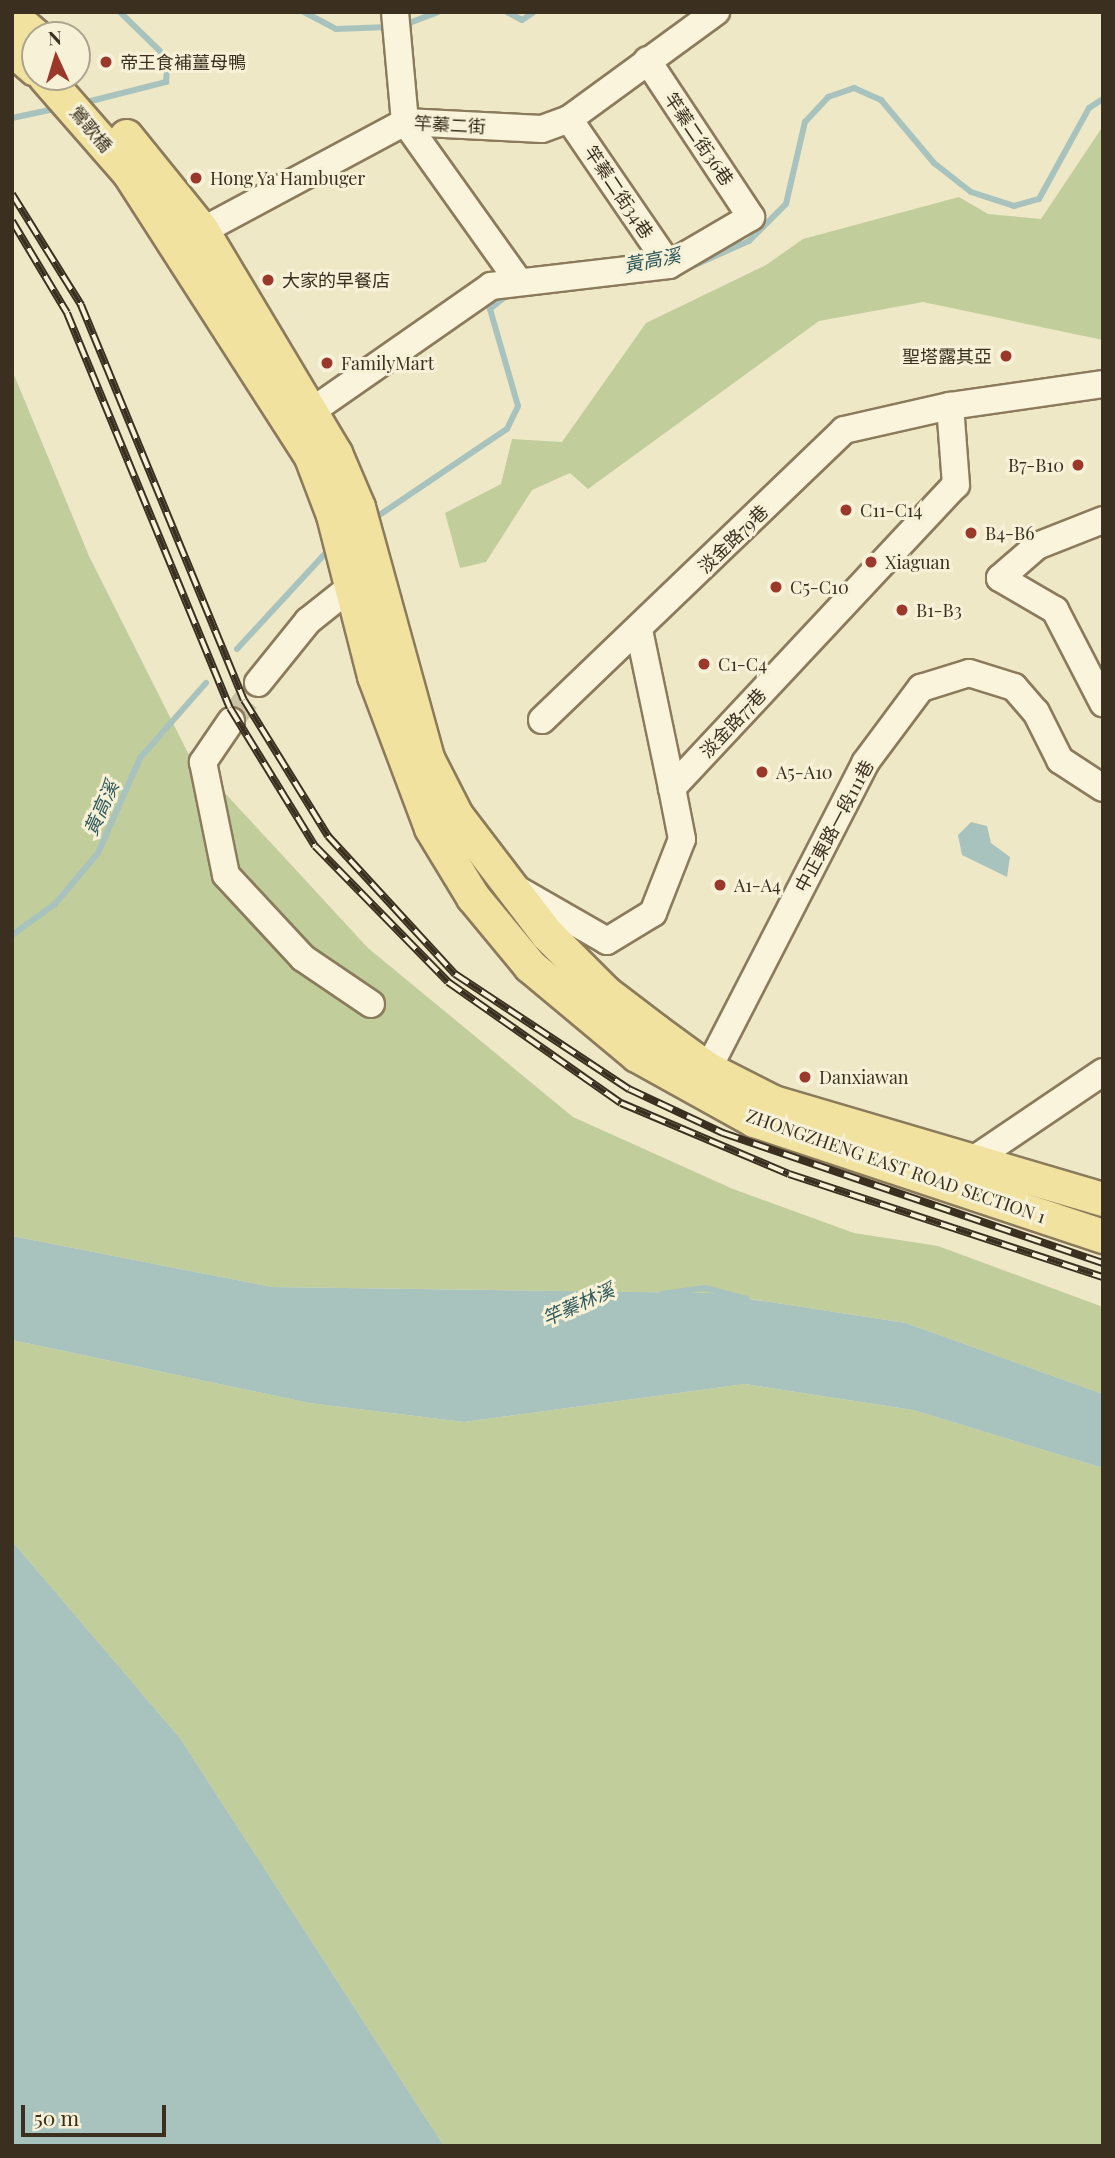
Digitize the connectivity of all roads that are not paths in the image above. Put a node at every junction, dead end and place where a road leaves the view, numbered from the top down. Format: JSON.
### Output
{"nodes":[{"id":1,"x":395,"y":12,"type":"edge"},
{"id":2,"x":716,"y":12,"type":"edge"},
{"id":3,"x":647,"y":60,"type":"junction"},
{"id":4,"x":66,"y":91,"type":"edge"},
{"id":5,"x":569,"y":118,"type":"junction"},
{"id":6,"x":405,"y":122,"type":"junction"},
{"id":7,"x":189,"y":237,"type":"junction"},
{"id":8,"x":669,"y":265,"type":"junction"},
{"id":9,"x":517,"y":279,"type":"junction"},
{"id":10,"x":1103,"y":384,"type":"edge"},
{"id":11,"x":950,"y":406,"type":"junction"},
{"id":12,"x":312,"y":411,"type":"junction"},
{"id":13,"x":346,"y":511,"type":"junction"},
{"id":14,"x":1103,"y":520,"type":"edge"},
{"id":15,"x":367,"y":590,"type":"junction"},
{"id":16,"x":639,"y":630,"type":"junction"},
{"id":17,"x":258,"y":683,"type":"tunnel mouth"},
{"id":18,"x":1103,"y":703,"type":"edge"},
{"id":19,"x":542,"y":720,"type":"dead end"},
{"id":20,"x":231,"y":721,"type":"tunnel mouth"},
{"id":21,"x":672,"y":788,"type":"junction"},
{"id":22,"x":1103,"y":788,"type":"edge"},
{"id":23,"x":506,"y":883,"type":"junction"},
{"id":24,"x":371,"y":1004,"type":"dead end"},
{"id":25,"x":708,"y":1069,"type":"junction"},
{"id":26,"x":1103,"y":1072,"type":"edge"},
{"id":27,"x":973,"y":1160,"type":"junction"},
{"id":28,"x":962,"y":1192,"type":"junction"},
{"id":29,"x":1103,"y":1199,"type":"edge"},
{"id":30,"x":1103,"y":1236,"type":"edge"}],
"edges":[{"from":1,"to":6,"type":"street"},
{"from":2,"to":3,"type":"street","name":"竿蓁二街"},
{"from":3,"to":5,"type":"street","name":"竿蓁二街"},
{"from":3,"to":8,"type":"street","name":"竿蓁二街36巷"},
{"from":4,"to":7,"type":"main road","name":"鶯歌橋"},
{"from":5,"to":6,"type":"street","name":"竿蓁二街"},
{"from":5,"to":8,"type":"street","name":"竿蓁二街34巷"},
{"from":6,"to":7,"type":"street","name":"竿蓁二街"},
{"from":6,"to":9,"type":"street"},
{"from":7,"to":12,"type":"main road"},
{"from":7,"to":13,"type":"main road"},
{"from":8,"to":9,"type":"street"},
{"from":9,"to":12,"type":"street"},
{"from":10,"to":11,"type":"street"},
{"from":11,"to":16,"type":"street","name":"淡金路79巷"},
{"from":11,"to":21,"type":"street","name":"淡金路77巷"},
{"from":12,"to":13,"type":"main road"},
{"from":13,"to":15,"type":"main road"},
{"from":14,"to":18,"type":"street"},
{"from":15,"to":17,"type":"street"},
{"from":15,"to":23,"type":"main road","name":"ZHONGZHENG EAST ROAD SECTION 1"},
{"from":15,"to":28,"type":"main road","name":"ZHONGZHENG EAST ROAD SECTION 1"},
{"from":16,"to":19,"type":"street","name":"淡金路79巷"},
{"from":16,"to":21,"type":"street"},
{"from":20,"to":24,"type":"street"},
{"from":21,"to":23,"type":"street"},
{"from":22,"to":25,"type":"street","name":"中正東路一段111巷"},
{"from":23,"to":25,"type":"main road","name":"ZHONGZHENG EAST ROAD SECTION 1"},
{"from":25,"to":27,"type":"main road","name":"ZHONGZHENG EAST ROAD SECTION 1"},
{"from":26,"to":27,"type":"street"},
{"from":27,"to":28,"type":"street"},
{"from":27,"to":29,"type":"main road","name":"ZHONGZHENG EAST ROAD SECTION 1"},
{"from":28,"to":30,"type":"main road","name":"ZHONGZHENG EAST ROAD SECTION 1"}]}
